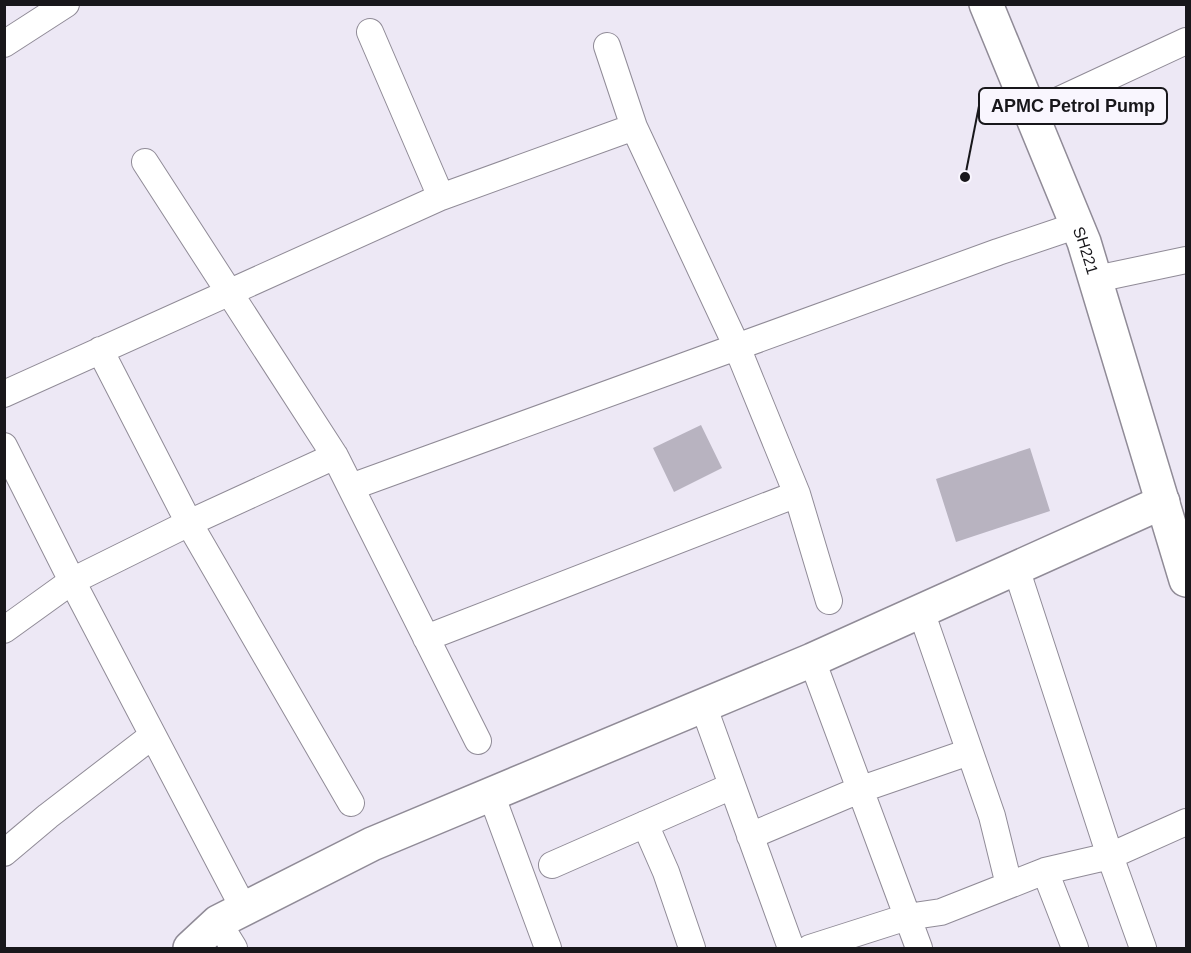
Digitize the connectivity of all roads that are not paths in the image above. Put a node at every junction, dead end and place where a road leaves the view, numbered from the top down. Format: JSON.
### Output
{"nodes":[{"id":1,"x":66,"y":4,"type":"edge"},
{"id":2,"x":986,"y":4,"type":"edge"},
{"id":3,"x":369,"y":32,"type":"dead end"},
{"id":4,"x":1186,"y":41,"type":"edge"},
{"id":5,"x":4,"y":44,"type":"edge"},
{"id":6,"x":607,"y":46,"type":"dead end"},
{"id":7,"x":1031,"y":113,"type":"junction"},
{"id":8,"x":634,"y":127,"type":"junction"},
{"id":9,"x":144,"y":162,"type":"dead end"},
{"id":10,"x":441,"y":197,"type":"junction"},
{"id":11,"x":1078,"y":225,"type":"junction"},
{"id":12,"x":1186,"y":260,"type":"edge"},
{"id":13,"x":1096,"y":279,"type":"junction"},
{"id":14,"x":229,"y":292,"type":"junction"},
{"id":15,"x":737,"y":347,"type":"junction"},
{"id":16,"x":100,"y":350,"type":"junction"},
{"id":17,"x":4,"y":394,"type":"edge"},
{"id":18,"x":4,"y":446,"type":"edge"},
{"id":19,"x":334,"y":456,"type":"junction"},
{"id":20,"x":351,"y":487,"type":"junction"},
{"id":21,"x":797,"y":494,"type":"junction"},
{"id":22,"x":1162,"y":502,"type":"junction"},
{"id":23,"x":189,"y":523,"type":"junction"},
{"id":24,"x":1016,"y":568,"type":"junction"},
{"id":25,"x":1186,"y":580,"type":"edge"},
{"id":26,"x":72,"y":581,"type":"junction"},
{"id":27,"x":829,"y":601,"type":"dead end"},
{"id":28,"x":921,"y":611,"type":"junction"},
{"id":29,"x":4,"y":630,"type":"edge"},
{"id":30,"x":426,"y":638,"type":"junction"},
{"id":31,"x":812,"y":660,"type":"junction"},
{"id":32,"x":703,"y":705,"type":"junction"},
{"id":33,"x":152,"y":736,"type":"junction"},
{"id":34,"x":478,"y":741,"type":"dead end"},
{"id":35,"x":969,"y":752,"type":"junction"},
{"id":36,"x":732,"y":786,"type":"junction"},
{"id":37,"x":860,"y":790,"type":"junction"},
{"id":38,"x":491,"y":794,"type":"junction"},
{"id":39,"x":351,"y":803,"type":"dead end"},
{"id":40,"x":1186,"y":822,"type":"edge"},
{"id":41,"x":645,"y":824,"type":"junction"},
{"id":42,"x":750,"y":836,"type":"junction"},
{"id":43,"x":4,"y":853,"type":"edge"},
{"id":44,"x":1110,"y":856,"type":"junction"},
{"id":45,"x":552,"y":864,"type":"dead end"},
{"id":46,"x":1045,"y":871,"type":"junction"},
{"id":47,"x":1009,"y":885,"type":"junction"},
{"id":48,"x":907,"y":917,"type":"junction"},
{"id":49,"x":232,"y":927,"type":"edge"},
{"id":50,"x":190,"y":948,"type":"edge"},
{"id":51,"x":548,"y":948,"type":"edge"},
{"id":52,"x":692,"y":948,"type":"edge"},
{"id":53,"x":791,"y":948,"type":"edge"},
{"id":54,"x":810,"y":948,"type":"edge"},
{"id":55,"x":919,"y":948,"type":"edge"},
{"id":56,"x":1075,"y":948,"type":"edge"},
{"id":57,"x":1143,"y":948,"type":"edge"}],
"edges":[{"from":1,"to":5,"type":"street"},
{"from":2,"to":7,"type":"street","name":"SH221"},
{"from":3,"to":10,"type":"street"},
{"from":4,"to":7,"type":"street"},
{"from":6,"to":8,"type":"street"},
{"from":7,"to":11,"type":"street","name":"SH221"},
{"from":8,"to":10,"type":"street"},
{"from":8,"to":15,"type":"street"},
{"from":9,"to":14,"type":"street"},
{"from":10,"to":14,"type":"street"},
{"from":11,"to":13,"type":"street","name":"SH221"},
{"from":11,"to":15,"type":"street"},
{"from":12,"to":13,"type":"street"},
{"from":13,"to":22,"type":"street","name":"SH221"},
{"from":14,"to":16,"type":"street"},
{"from":14,"to":19,"type":"street"},
{"from":15,"to":20,"type":"street"},
{"from":15,"to":21,"type":"street"},
{"from":16,"to":17,"type":"street"},
{"from":16,"to":23,"type":"street"},
{"from":18,"to":26,"type":"street"},
{"from":19,"to":20,"type":"street"},
{"from":19,"to":23,"type":"street"},
{"from":20,"to":30,"type":"street"},
{"from":21,"to":27,"type":"street"},
{"from":21,"to":30,"type":"street"},
{"from":22,"to":24,"type":"street"},
{"from":22,"to":25,"type":"street","name":"SH221"},
{"from":23,"to":26,"type":"street"},
{"from":23,"to":39,"type":"street"},
{"from":24,"to":28,"type":"street"},
{"from":24,"to":44,"type":"street"},
{"from":26,"to":29,"type":"street"},
{"from":26,"to":33,"type":"street"},
{"from":28,"to":31,"type":"street"},
{"from":28,"to":35,"type":"street"},
{"from":30,"to":34,"type":"street"},
{"from":31,"to":32,"type":"street"},
{"from":31,"to":37,"type":"street"},
{"from":32,"to":36,"type":"street"},
{"from":32,"to":38,"type":"street"},
{"from":33,"to":43,"type":"street"},
{"from":33,"to":49,"type":"street"},
{"from":35,"to":37,"type":"street"},
{"from":35,"to":47,"type":"street"},
{"from":36,"to":41,"type":"street"},
{"from":36,"to":42,"type":"street"},
{"from":37,"to":42,"type":"street"},
{"from":37,"to":48,"type":"street"},
{"from":38,"to":49,"type":"street"},
{"from":38,"to":51,"type":"street"},
{"from":40,"to":44,"type":"street"},
{"from":41,"to":45,"type":"street"},
{"from":41,"to":52,"type":"street"},
{"from":42,"to":53,"type":"street"},
{"from":44,"to":46,"type":"street"},
{"from":44,"to":57,"type":"street"},
{"from":46,"to":47,"type":"street"},
{"from":46,"to":56,"type":"street"},
{"from":47,"to":48,"type":"street"},
{"from":48,"to":54,"type":"street"},
{"from":48,"to":55,"type":"street"},
{"from":49,"to":50,"type":"street"}]}
